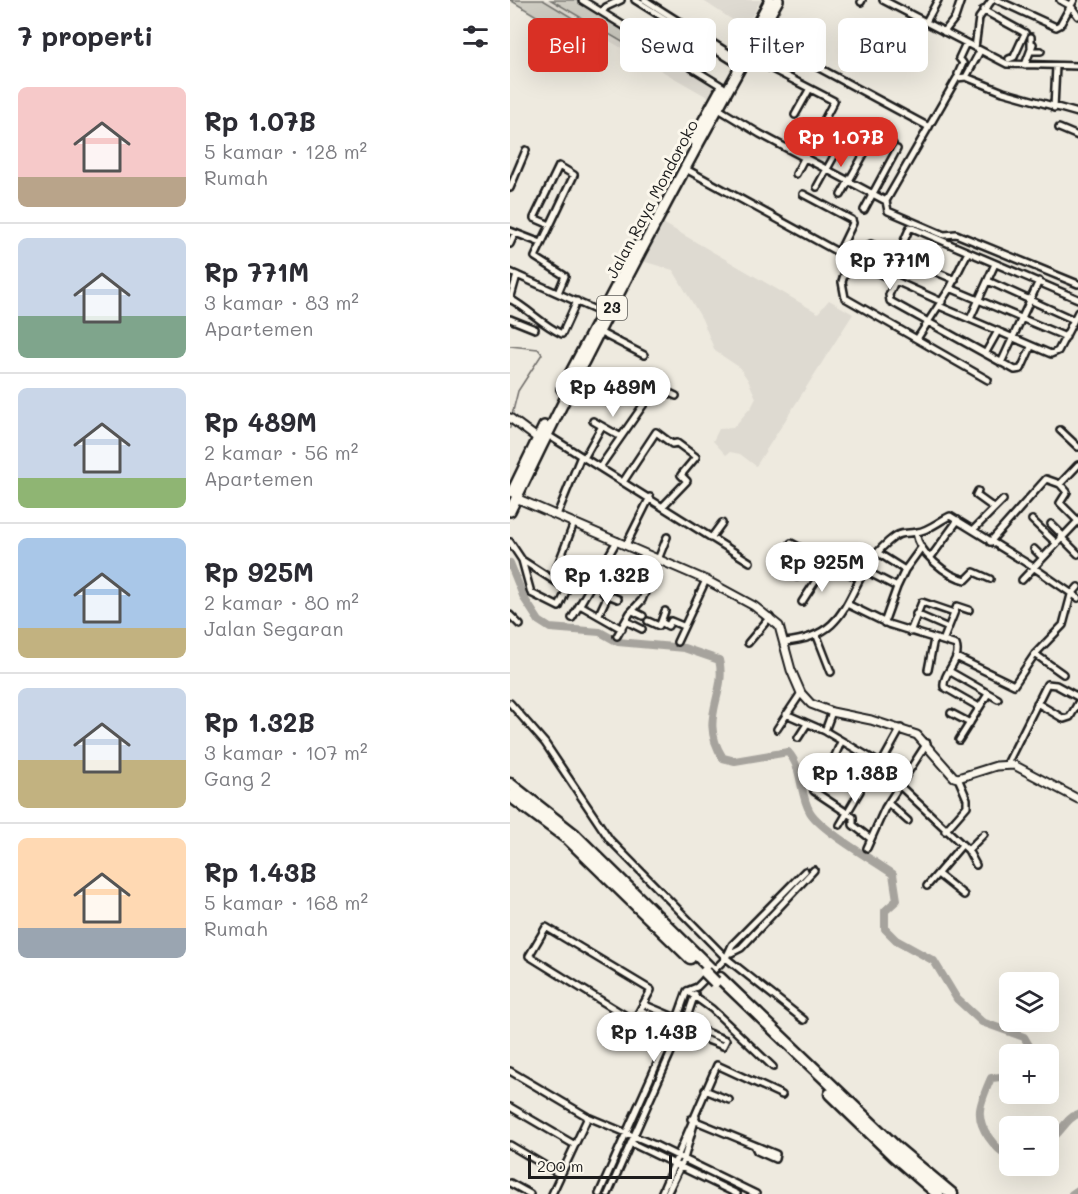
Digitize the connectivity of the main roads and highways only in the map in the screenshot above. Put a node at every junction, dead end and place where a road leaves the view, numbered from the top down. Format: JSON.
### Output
{"nodes":[{"id":1,"x":770,"y":0,"type":"edge"},
{"id":2,"x":778,"y":0,"type":"edge"},
{"id":3,"x":761,"y":18,"type":"edge"},
{"id":4,"x":768,"y":18,"type":"edge"},
{"id":5,"x":732,"y":72,"type":"edge"},
{"id":6,"x":733,"y":72,"type":"edge"},
{"id":7,"x":715,"y":106,"type":"junction"},
{"id":8,"x":626,"y":274,"type":"junction"},
{"id":9,"x":611,"y":301,"type":"junction"},
{"id":10,"x":513,"y":497,"type":"edge"},
{"id":11,"x":510,"y":511,"type":"edge"},
{"id":12,"x":510,"y":784,"type":"edge"},
{"id":13,"x":510,"y":798,"type":"edge"},
{"id":14,"x":708,"y":970,"type":"junction"},
{"id":15,"x":718,"y":980,"type":"junction"},
{"id":16,"x":938,"y":1194,"type":"edge"},
{"id":17,"x":952,"y":1194,"type":"edge"}],
"edges":[{"from":1,"to":3,"type":"highway","name":"Jalan Raya Mondoroko","number":"23"},
{"from":2,"to":4,"type":"highway","name":"Jalan Raya Mondoroko","number":"23"},
{"from":5,"to":7,"type":"highway","name":"Jalan Raya Mondoroko","number":"23"},
{"from":6,"to":7,"type":"highway","name":"Jalan Raya Mondoroko","number":"23"},
{"from":7,"to":8,"type":"highway","name":"Jalan Raya Mondoroko","number":"23"},
{"from":7,"to":8,"type":"highway","name":"Jalan Raya Mondoroko","number":"23"},
{"from":8,"to":9,"type":"highway","name":"Jalan Raya Mondoroko","number":"23"},
{"from":9,"to":10,"type":"highway","name":"Jalan Raya Mondoroko","number":"23"},
{"from":9,"to":10,"type":"highway","name":"Jalan Raya Mondoroko","number":"23"},
{"from":10,"to":11,"type":"highway","name":"Jalan Raya Mondoroko","number":"23"},
{"from":12,"to":14,"type":"highway"},
{"from":13,"to":14,"type":"highway"},
{"from":14,"to":15,"type":"highway","bridge":true},
{"from":15,"to":16,"type":"highway"},
{"from":15,"to":17,"type":"highway"}]}
